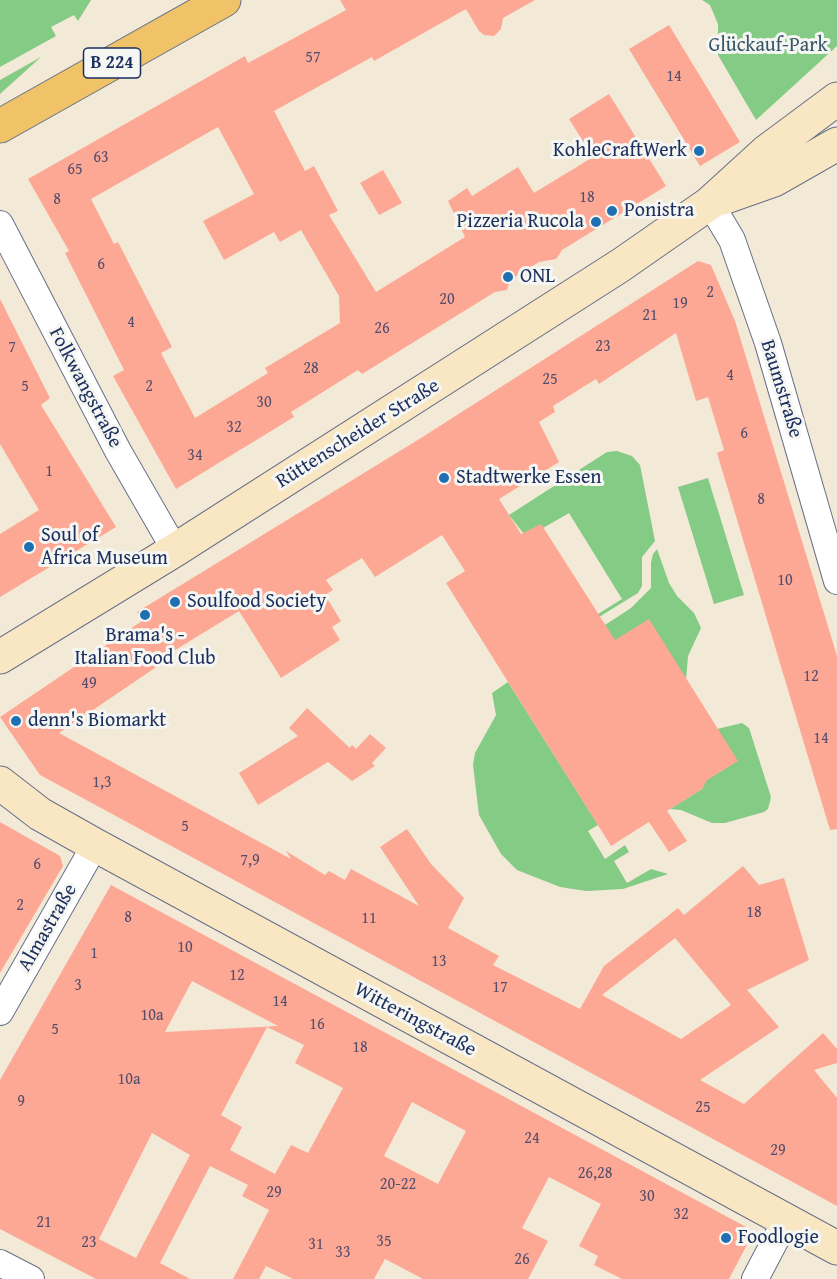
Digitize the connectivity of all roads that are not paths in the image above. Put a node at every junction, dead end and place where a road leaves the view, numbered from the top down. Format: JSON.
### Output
{"nodes":[{"id":1,"x":224,"y":0,"type":"edge"},
{"id":2,"x":837,"y":99,"type":"edge"},
{"id":3,"x":0,"y":126,"type":"edge"},
{"id":4,"x":837,"y":144,"type":"edge"},
{"id":5,"x":710,"y":203,"type":"junction"},
{"id":6,"x":0,"y":224,"type":"edge"},
{"id":7,"x":175,"y":550,"type":"junction"},
{"id":8,"x":837,"y":581,"type":"edge"},
{"id":9,"x":0,"y":657,"type":"edge"},
{"id":10,"x":0,"y":783,"type":"edge"},
{"id":11,"x":95,"y":845,"type":"junction"},
{"id":12,"x":0,"y":1012,"type":"edge"},
{"id":13,"x":786,"y":1220,"type":"junction"},
{"id":14,"x":837,"y":1248,"type":"edge"},
{"id":15,"x":0,"y":1263,"type":"edge"},
{"id":16,"x":31,"y":1279,"type":"edge"},
{"id":17,"x":755,"y":1279,"type":"edge"}],
"edges":[{"from":1,"to":3,"type":"main road","number":"B 224"},
{"from":2,"to":5,"type":"street","name":"Rüttenscheider Straße"},
{"from":4,"to":5,"type":"street","name":"Rüttenscheider Straße"},
{"from":5,"to":7,"type":"street","name":"Rüttenscheider Straße"},
{"from":5,"to":8,"type":"street","name":"Baumstraße"},
{"from":6,"to":7,"type":"street","name":"Folkwangstraße"},
{"from":7,"to":9,"type":"street","name":"Rüttenscheider Straße"},
{"from":10,"to":11,"type":"street","name":"Witteringstraße"},
{"from":11,"to":12,"type":"street","name":"Almastraße"},
{"from":11,"to":13,"type":"street","name":"Witteringstraße"},
{"from":13,"to":14,"type":"street","name":"Witteringstraße"},
{"from":13,"to":17,"type":"street"},
{"from":15,"to":16,"type":"street"}]}
